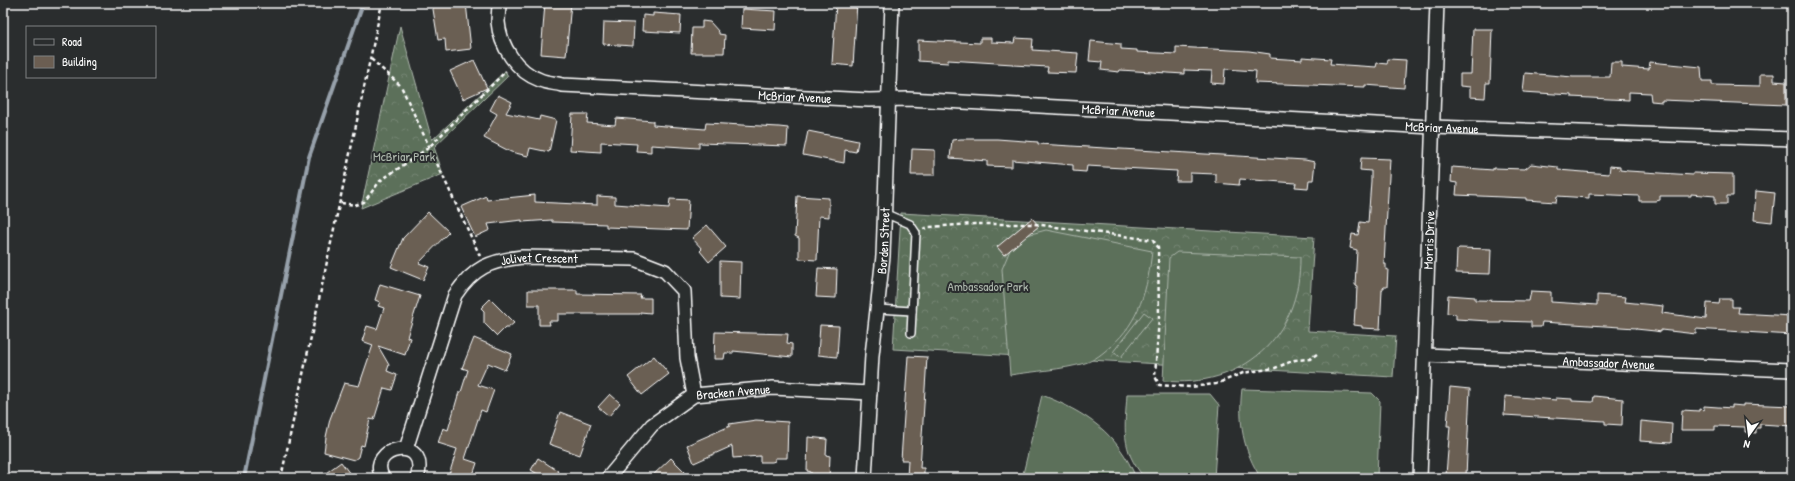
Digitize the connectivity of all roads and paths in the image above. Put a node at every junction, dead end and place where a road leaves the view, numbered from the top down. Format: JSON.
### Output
{"nodes":[{"id":1,"x":382,"y":3,"type":"edge"},
{"id":2,"x":499,"y":3,"type":"edge"},
{"id":3,"x":892,"y":3,"type":"edge"},
{"id":4,"x":1437,"y":3,"type":"edge"},
{"id":5,"x":370,"y":59,"type":"junction"},
{"id":6,"x":515,"y":62,"type":"junction"},
{"id":7,"x":887,"y":100,"type":"junction"},
{"id":8,"x":1432,"y":127,"type":"junction"},
{"id":9,"x":1792,"y":139,"type":"edge"},
{"id":10,"x":428,"y":148,"type":"junction"},
{"id":11,"x":341,"y":203,"type":"junction"},
{"id":12,"x":884,"y":213,"type":"junction"},
{"id":13,"x":916,"y":233,"type":"junction"},
{"id":14,"x":484,"y":265,"type":"junction"},
{"id":15,"x":878,"y":309,"type":"junction"},
{"id":16,"x":912,"y":311,"type":"junction"},
{"id":17,"x":911,"y":333,"type":"dead end"},
{"id":18,"x":1317,"y":354,"type":"dead end"},
{"id":19,"x":1425,"y":355,"type":"junction"},
{"id":20,"x":1792,"y":370,"type":"edge"},
{"id":21,"x":870,"y":393,"type":"junction"},
{"id":22,"x":694,"y":395,"type":"junction"},
{"id":23,"x":406,"y":449,"type":"junction"},
{"id":24,"x":281,"y":478,"type":"edge"},
{"id":25,"x":383,"y":478,"type":"edge"},
{"id":26,"x":417,"y":478,"type":"edge"},
{"id":27,"x":608,"y":478,"type":"edge"},
{"id":28,"x":865,"y":478,"type":"edge"},
{"id":29,"x":1420,"y":478,"type":"edge"}],
"edges":[{"from":1,"to":5,"type":"path"},
{"from":2,"to":6,"type":"street","name":"McBriar Avenue"},
{"from":3,"to":7,"type":"street","name":"Borden Street"},
{"from":4,"to":8,"type":"street","name":"Morris Drive"},
{"from":5,"to":10,"type":"path"},
{"from":5,"to":11,"type":"path"},
{"from":6,"to":7,"type":"street","name":"McBriar Avenue"},
{"from":6,"to":10,"type":"path"},
{"from":7,"to":8,"type":"street","name":"McBriar Avenue"},
{"from":7,"to":12,"type":"street","name":"Borden Street"},
{"from":8,"to":9,"type":"street","name":"McBriar Avenue"},
{"from":8,"to":19,"type":"street","name":"Morris Drive"},
{"from":10,"to":11,"type":"path"},
{"from":10,"to":14,"type":"path"},
{"from":11,"to":24,"type":"path"},
{"from":12,"to":13,"type":"lane"},
{"from":12,"to":15,"type":"street","name":"Borden Street"},
{"from":13,"to":16,"type":"lane"},
{"from":13,"to":18,"type":"path"},
{"from":14,"to":22,"type":"street","name":"Jolivet Crescent"},
{"from":14,"to":23,"type":"street","name":"Jolivet Crescent"},
{"from":15,"to":16,"type":"lane"},
{"from":15,"to":21,"type":"street","name":"Borden Street"},
{"from":16,"to":17,"type":"lane"},
{"from":19,"to":20,"type":"street","name":"Ambassador Avenue"},
{"from":19,"to":29,"type":"street","name":"Morris Drive"},
{"from":21,"to":22,"type":"street","name":"Bracken Avenue"},
{"from":21,"to":28,"type":"street","name":"Borden Street"},
{"from":22,"to":27,"type":"street","name":"Bracken Avenue"},
{"from":23,"to":25,"type":"street"},
{"from":23,"to":26,"type":"street"}]}
